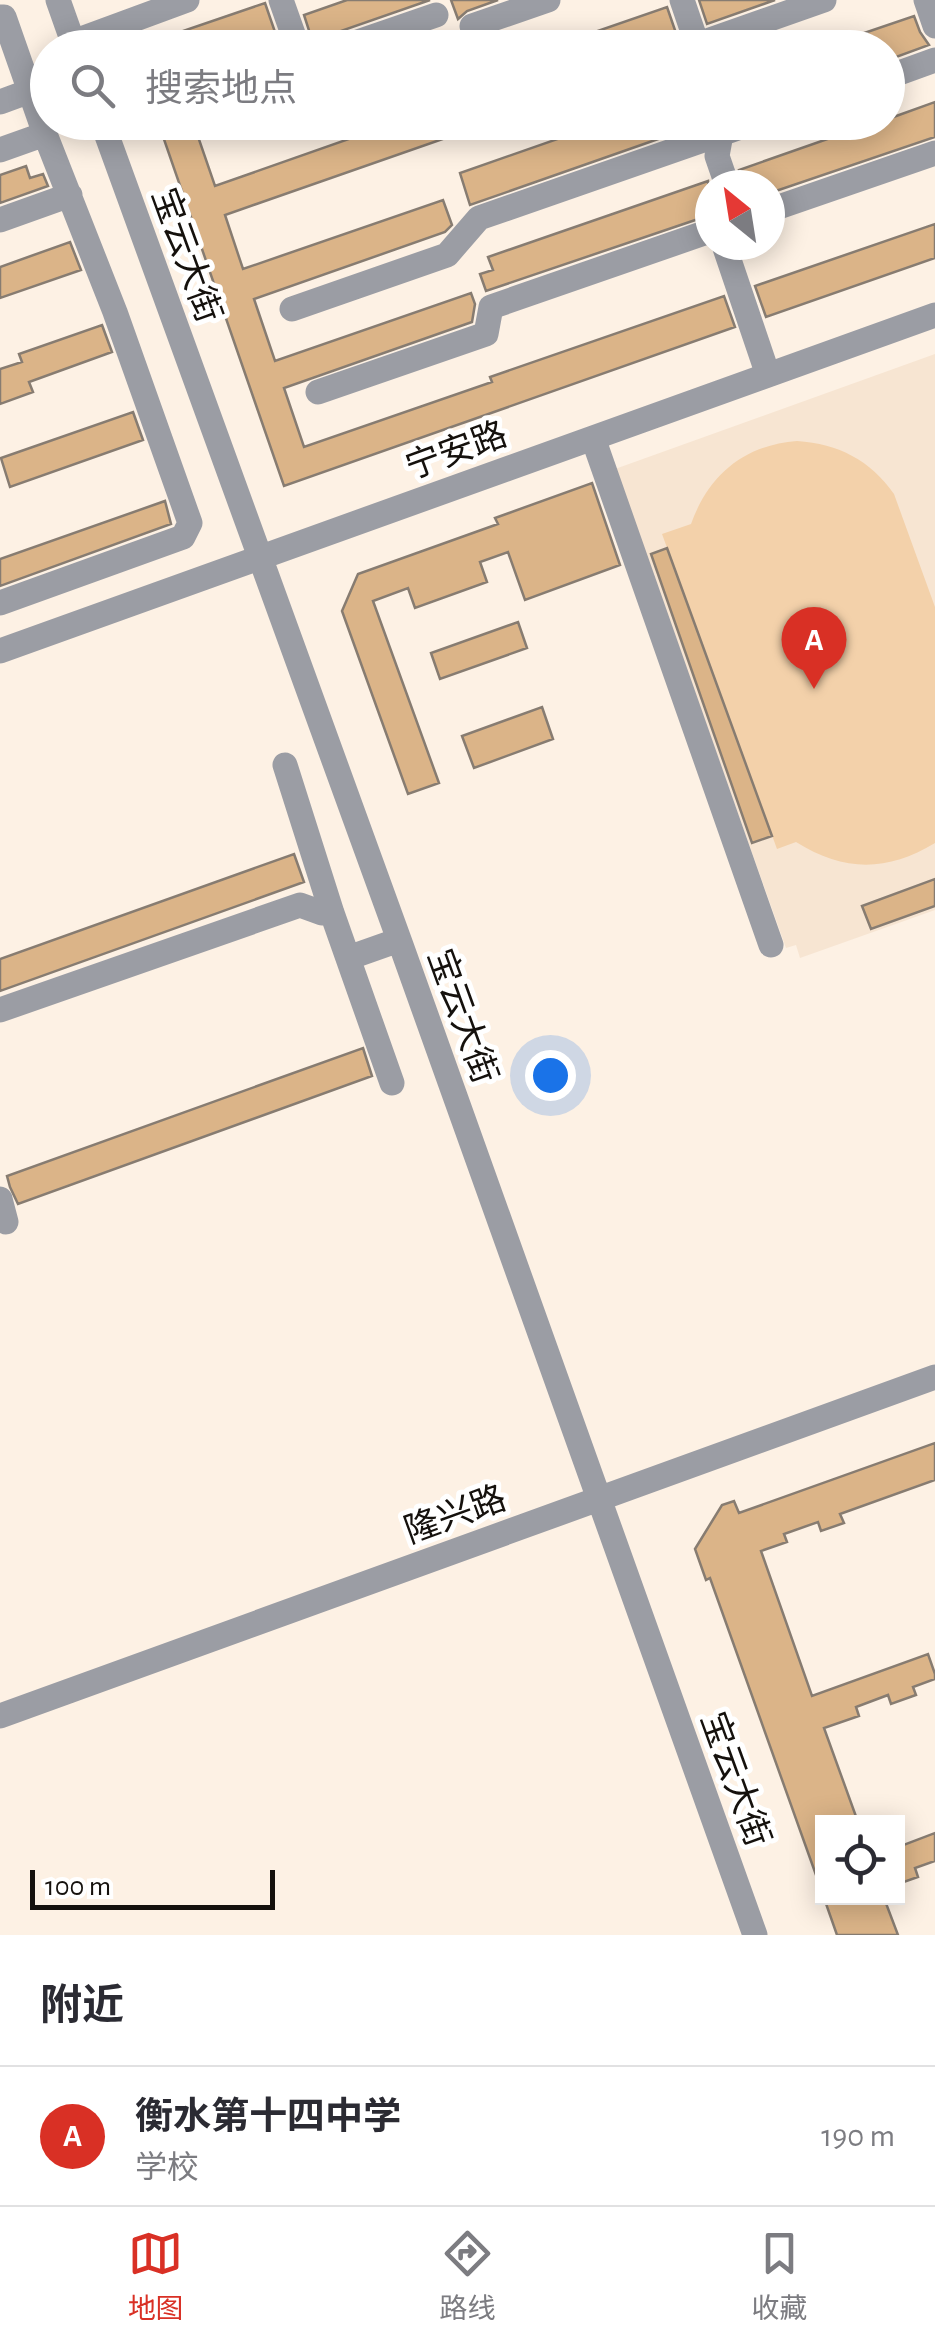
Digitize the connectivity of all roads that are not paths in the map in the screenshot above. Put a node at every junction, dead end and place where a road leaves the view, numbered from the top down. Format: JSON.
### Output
{"nodes":[{"id":1,"x":58,"y":0,"type":"edge"},
{"id":2,"x":187,"y":0,"type":"edge"},
{"id":3,"x":281,"y":0,"type":"edge"},
{"id":4,"x":548,"y":0,"type":"edge"},
{"id":5,"x":682,"y":0,"type":"edge"},
{"id":6,"x":824,"y":0,"type":"edge"},
{"id":7,"x":926,"y":0,"type":"edge"},
{"id":8,"x":436,"y":15,"type":"dead end"},
{"id":9,"x":0,"y":17,"type":"edge"},
{"id":10,"x":472,"y":26,"type":"dead end"},
{"id":11,"x":935,"y":26,"type":"edge"},
{"id":12,"x":69,"y":30,"type":"edge"},
{"id":13,"x":112,"y":30,"type":"edge"},
{"id":14,"x":292,"y":30,"type":"edge"},
{"id":15,"x":392,"y":30,"type":"edge"},
{"id":16,"x":689,"y":30,"type":"edge"},
{"id":17,"x":738,"y":30,"type":"edge"},
{"id":18,"x":935,"y":60,"type":"edge"},
{"id":19,"x":905,"y":70,"type":"edge"},
{"id":20,"x":30,"y":84,"type":"edge"},
{"id":21,"x":0,"y":102,"type":"edge"},
{"id":22,"x":30,"y":108,"type":"edge"},
{"id":23,"x":30,"y":120,"type":"edge"},
{"id":24,"x":50,"y":140,"type":"edge"},
{"id":25,"x":109,"y":140,"type":"edge"},
{"id":26,"x":687,"y":140,"type":"edge"},
{"id":27,"x":718,"y":140,"type":"edge"},
{"id":28,"x":0,"y":150,"type":"edge"},
{"id":29,"x":935,"y":153,"type":"edge"},
{"id":30,"x":722,"y":170,"type":"edge"},
{"id":31,"x":70,"y":196,"type":"junction"},
{"id":32,"x":785,"y":205,"type":"edge"},
{"id":33,"x":0,"y":220,"type":"edge"},
{"id":34,"x":695,"y":236,"type":"edge"},
{"id":35,"x":729,"y":260,"type":"edge"},
{"id":36,"x":292,"y":309,"type":"dead end"},
{"id":37,"x":935,"y":315,"type":"edge"},
{"id":38,"x":768,"y":374,"type":"junction"},
{"id":39,"x":318,"y":392,"type":"dead end"},
{"id":40,"x":593,"y":438,"type":"junction"},
{"id":41,"x":260,"y":558,"type":"junction"},
{"id":42,"x":0,"y":603,"type":"edge"},
{"id":43,"x":0,"y":651,"type":"edge"},
{"id":44,"x":285,"y":765,"type":"dead end"},
{"id":45,"x":332,"y":913,"type":"junction"},
{"id":46,"x":399,"y":940,"type":"junction"},
{"id":47,"x":771,"y":945,"type":"dead end"},
{"id":48,"x":348,"y":958,"type":"junction"},
{"id":49,"x":0,"y":1010,"type":"edge"},
{"id":50,"x":392,"y":1083,"type":"dead end"},
{"id":51,"x":935,"y":1377,"type":"edge"},
{"id":52,"x":599,"y":1499,"type":"junction"},
{"id":53,"x":0,"y":1716,"type":"edge"},
{"id":54,"x":755,"y":1935,"type":"edge"}],
"edges":[{"from":1,"to":12,"type":"street"},
{"from":2,"to":13,"type":"street"},
{"from":3,"to":14,"type":"street"},
{"from":4,"to":10,"type":"street"},
{"from":5,"to":16,"type":"street"},
{"from":6,"to":17,"type":"street"},
{"from":7,"to":11,"type":"street"},
{"from":8,"to":15,"type":"street"},
{"from":9,"to":20,"type":"street"},
{"from":18,"to":19,"type":"street"},
{"from":21,"to":22,"type":"street"},
{"from":23,"to":28,"type":"street"},
{"from":24,"to":31,"type":"street"},
{"from":25,"to":41,"type":"street","name":"宝云大街"},
{"from":26,"to":36,"type":"street"},
{"from":27,"to":30,"type":"street"},
{"from":29,"to":32,"type":"street"},
{"from":31,"to":33,"type":"street"},
{"from":31,"to":42,"type":"street"},
{"from":34,"to":39,"type":"street"},
{"from":35,"to":38,"type":"street"},
{"from":37,"to":38,"type":"street","name":"宁安路"},
{"from":38,"to":40,"type":"street","name":"宁安路"},
{"from":40,"to":41,"type":"street","name":"宁安路"},
{"from":40,"to":47,"type":"street"},
{"from":41,"to":43,"type":"street","name":"宁安路"},
{"from":41,"to":46,"type":"street","name":"宝云大街"},
{"from":44,"to":45,"type":"street"},
{"from":45,"to":48,"type":"street"},
{"from":45,"to":49,"type":"street"},
{"from":46,"to":48,"type":"street"},
{"from":46,"to":52,"type":"street","name":"宝云大街"},
{"from":48,"to":50,"type":"street"},
{"from":51,"to":52,"type":"street","name":"隆兴路"},
{"from":52,"to":53,"type":"street","name":"隆兴路"},
{"from":52,"to":54,"type":"street","name":"宝云大街"}]}
